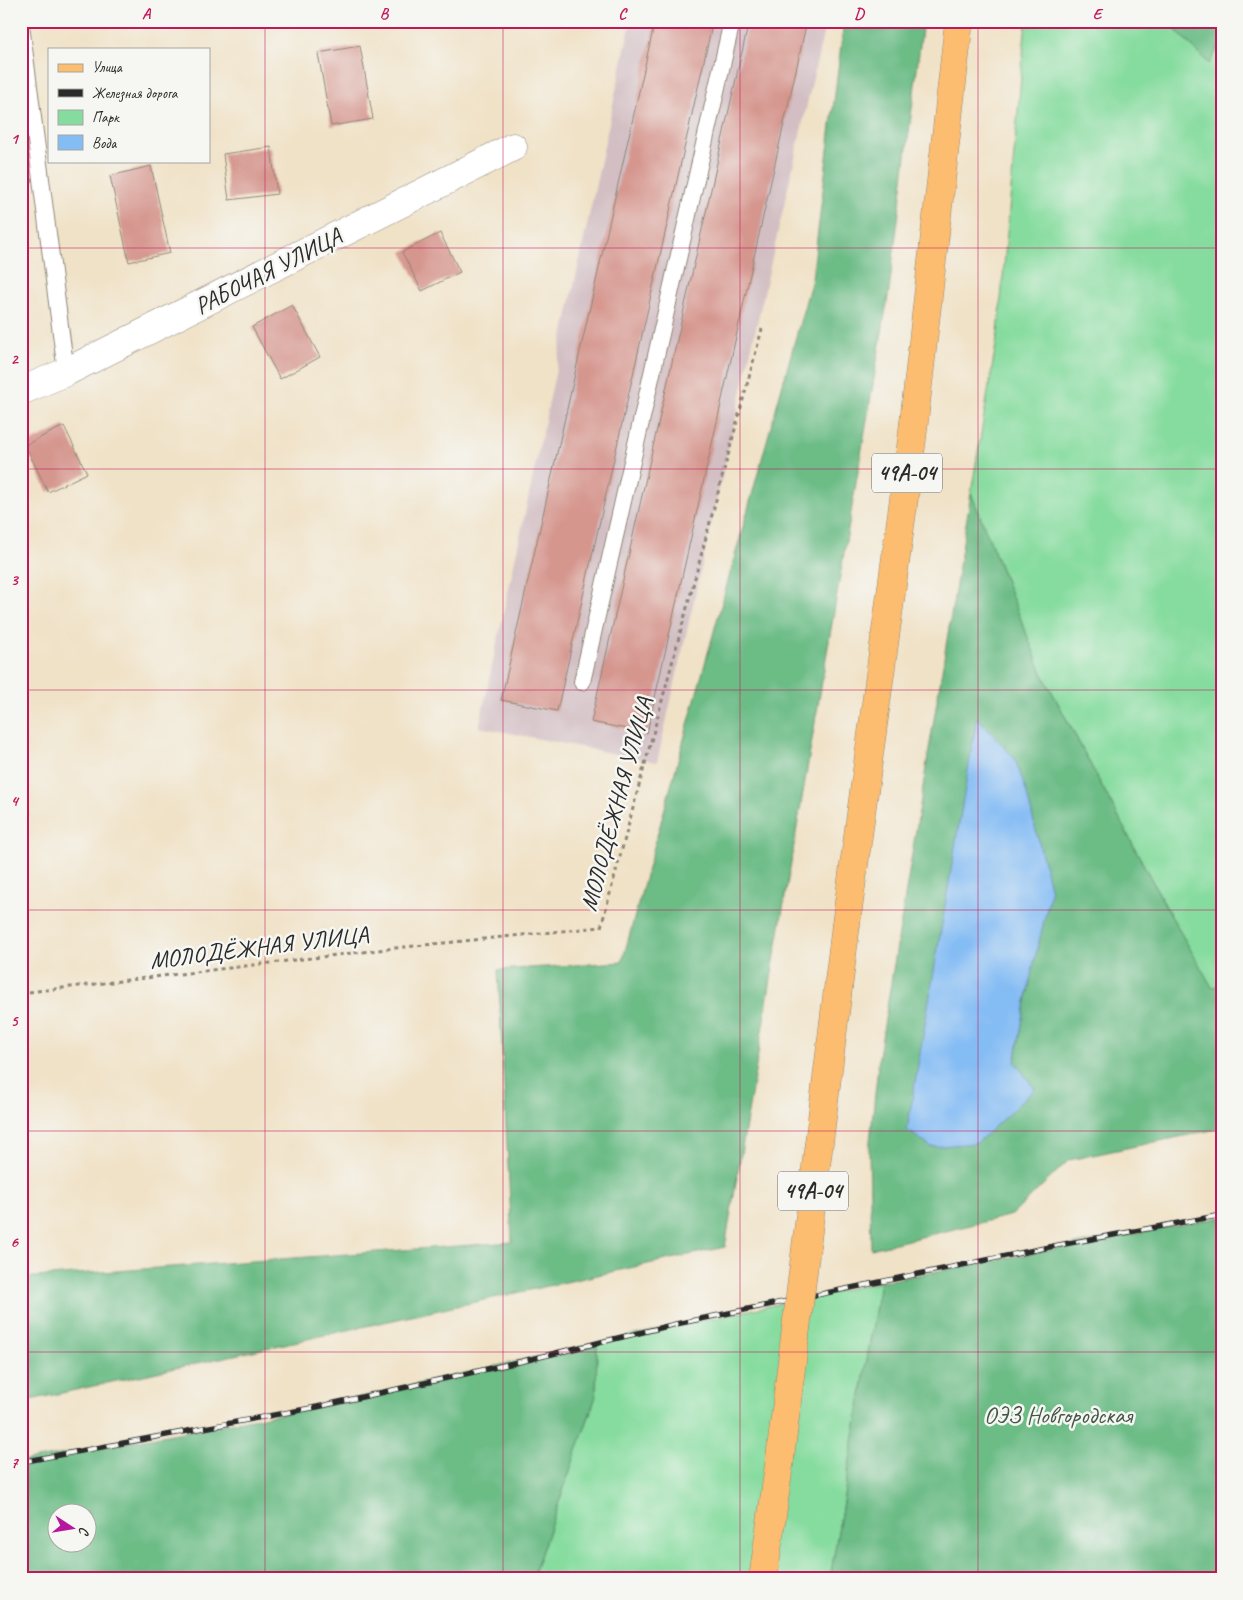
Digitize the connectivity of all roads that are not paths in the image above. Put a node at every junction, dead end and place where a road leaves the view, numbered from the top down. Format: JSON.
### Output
{"nodes":[{"id":1,"x":732,"y":21,"type":"edge"},
{"id":2,"x":959,"y":21,"type":"edge"},
{"id":3,"x":21,"y":25,"type":"edge"},
{"id":4,"x":513,"y":147,"type":"dead end"},
{"id":5,"x":66,"y":372,"type":"junction"},
{"id":6,"x":21,"y":391,"type":"edge"},
{"id":7,"x":582,"y":682,"type":"dead end"},
{"id":8,"x":764,"y":1579,"type":"edge"}],
"edges":[{"from":1,"to":7,"type":"lane"},
{"from":2,"to":8,"type":"main road","number":"49А-04","bridge":true},
{"from":3,"to":5,"type":"lane"},
{"from":4,"to":5,"type":"street","name":"РАБОЧАЯ УЛИЦА"},
{"from":5,"to":6,"type":"street","name":"РАБОЧАЯ УЛИЦА"}]}
